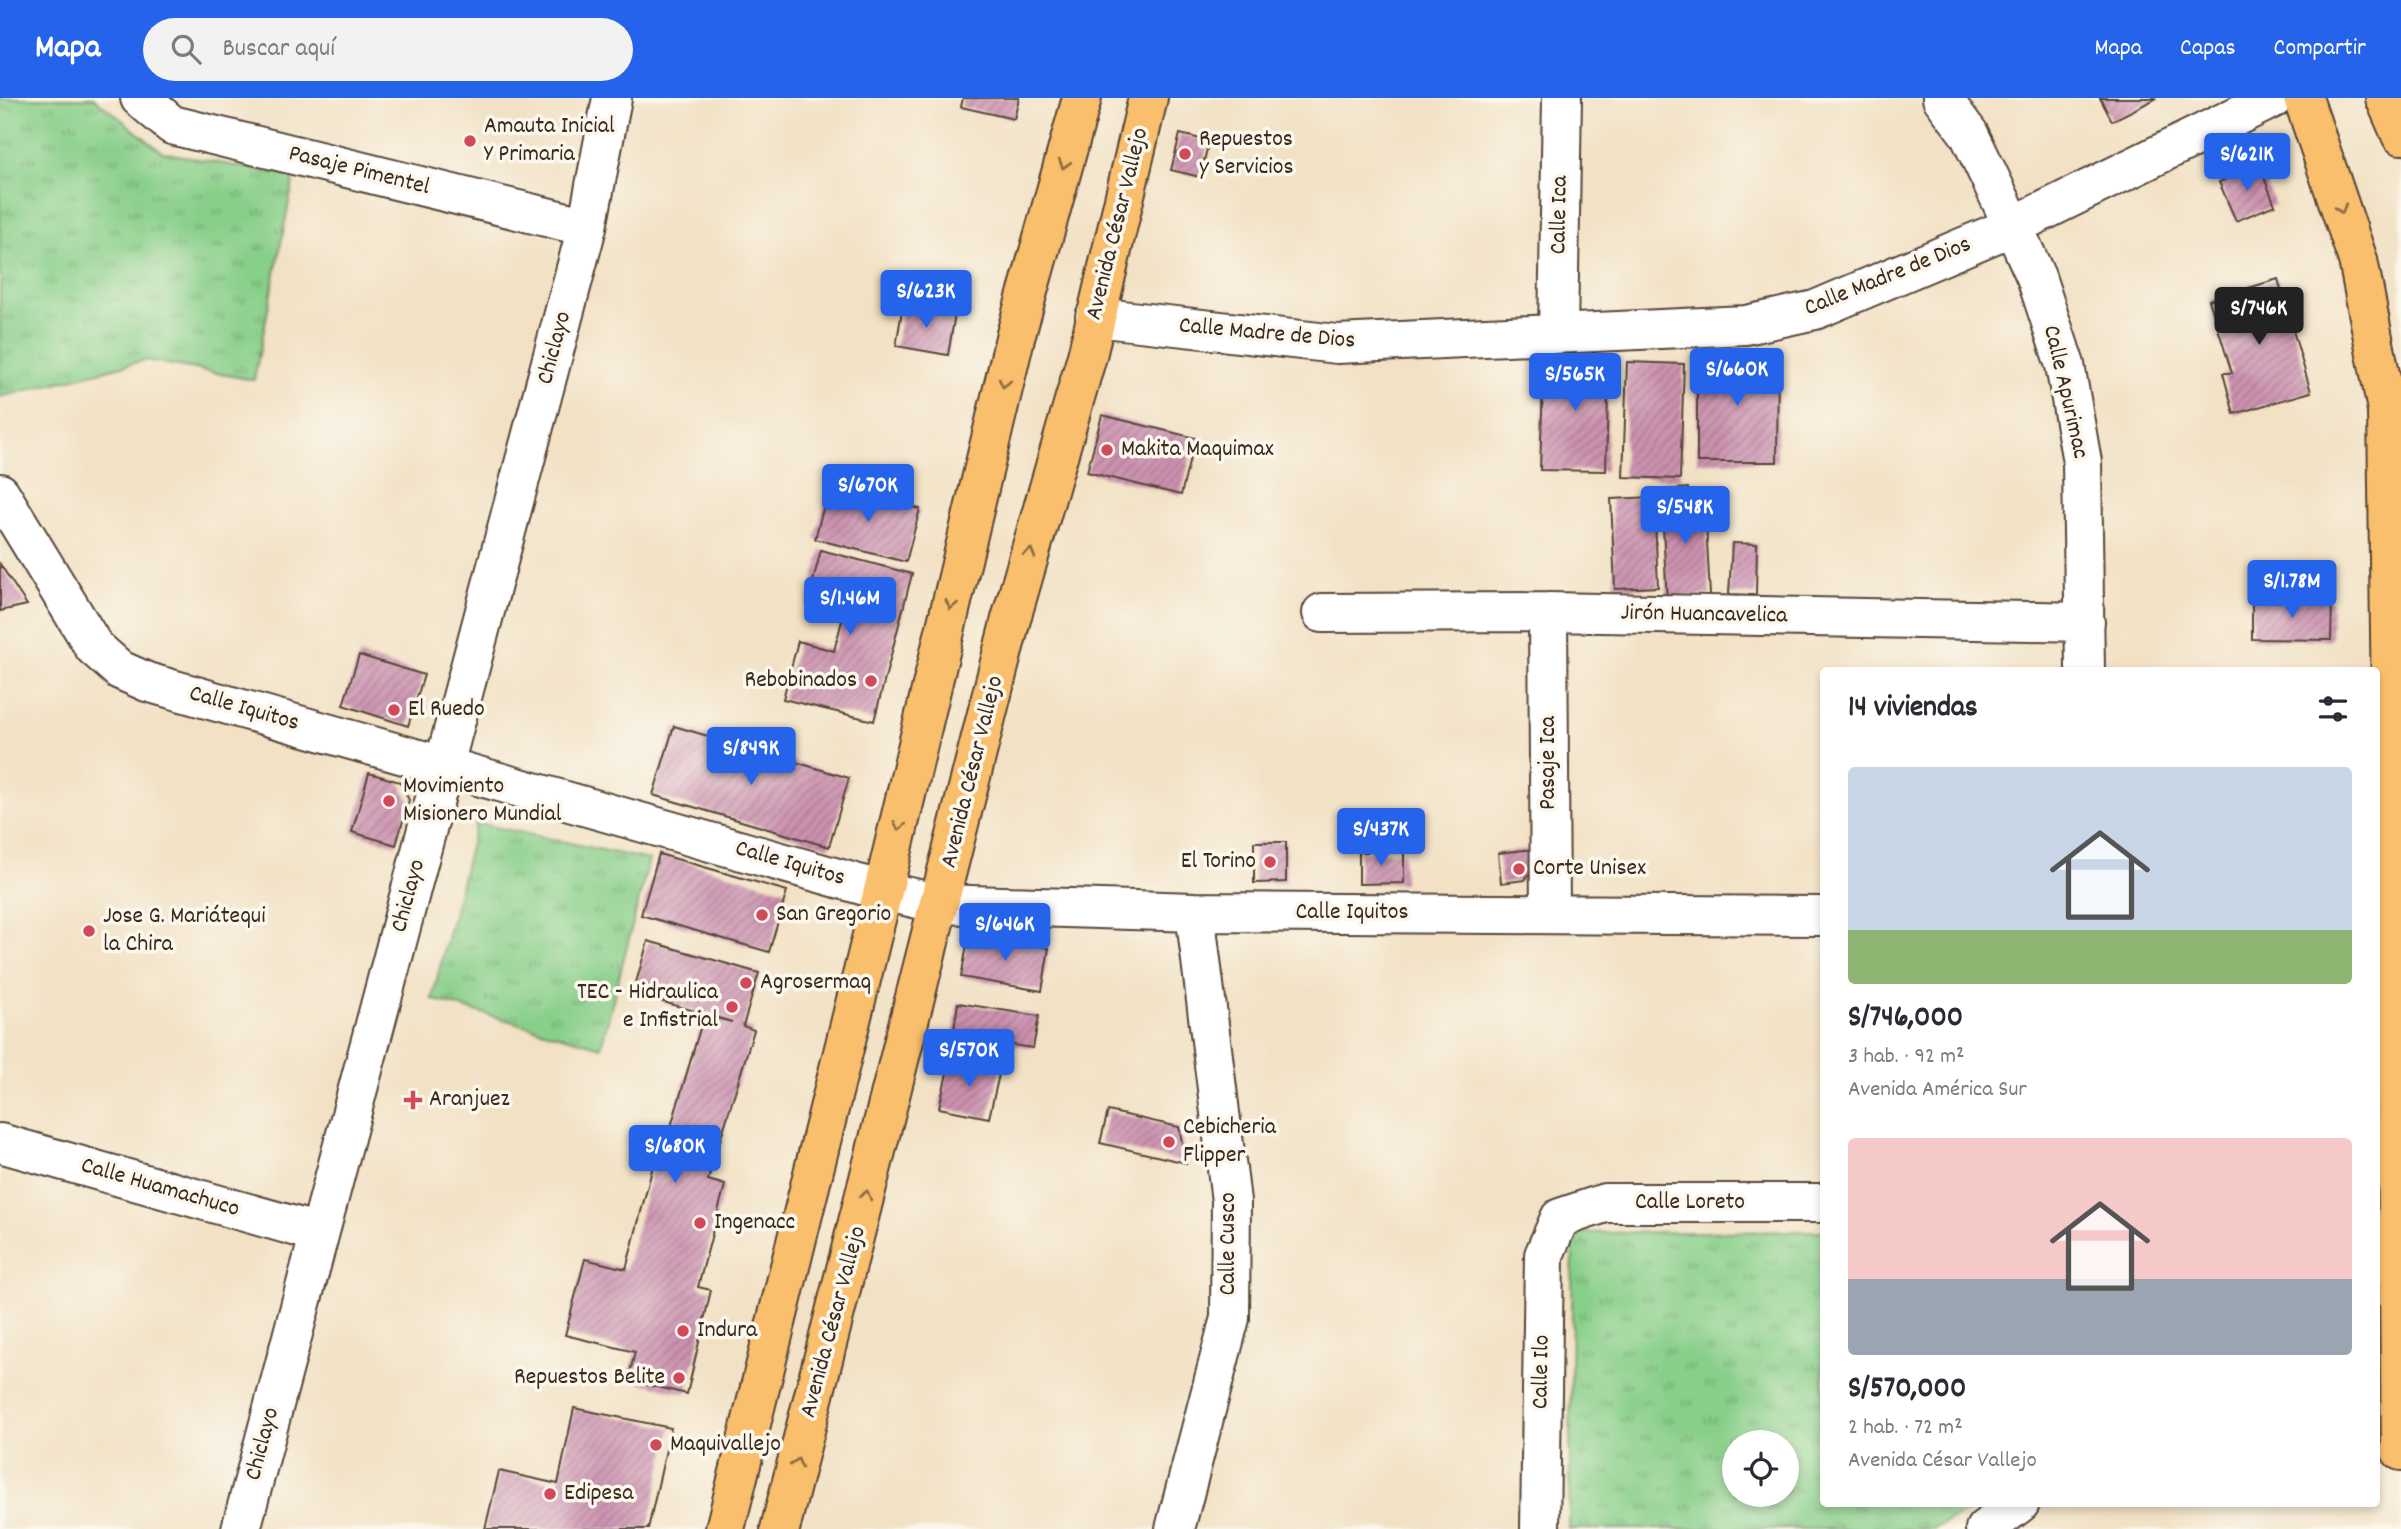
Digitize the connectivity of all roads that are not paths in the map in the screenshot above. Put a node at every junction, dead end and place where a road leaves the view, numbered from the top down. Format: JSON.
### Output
{"nodes":[{"id":1,"x":140,"y":98,"type":"edge"},
{"id":2,"x":612,"y":98,"type":"edge"},
{"id":3,"x":1082,"y":98,"type":"edge"},
{"id":4,"x":1148,"y":98,"type":"edge"},
{"id":5,"x":1562,"y":98,"type":"edge"},
{"id":6,"x":1942,"y":98,"type":"edge"},
{"id":7,"x":2274,"y":98,"type":"edge"},
{"id":8,"x":2303,"y":98,"type":"edge"},
{"id":9,"x":2385,"y":98,"type":"edge"},
{"id":10,"x":2401,"y":135,"type":"edge"},
{"id":11,"x":2013,"y":226,"type":"junction"},
{"id":12,"x":587,"y":228,"type":"junction"},
{"id":13,"x":1095,"y":317,"type":"junction"},
{"id":14,"x":1558,"y":333,"type":"junction"},
{"id":15,"x":0,"y":493,"type":"edge"},
{"id":16,"x":1548,"y":612,"type":"junction"},
{"id":17,"x":1322,"y":613,"type":"dead end"},
{"id":18,"x":2085,"y":622,"type":"junction"},
{"id":19,"x":2085,"y":667,"type":"edge"},
{"id":20,"x":444,"y":766,"type":"junction"},
{"id":21,"x":883,"y":891,"type":"junction"},
{"id":22,"x":940,"y":904,"type":"junction"},
{"id":23,"x":1195,"y":912,"type":"junction"},
{"id":24,"x":1550,"y":914,"type":"junction"},
{"id":25,"x":1820,"y":916,"type":"edge"},
{"id":26,"x":0,"y":1143,"type":"edge"},
{"id":27,"x":1820,"y":1203,"type":"edge"},
{"id":28,"x":2387,"y":1206,"type":"edge"},
{"id":29,"x":1560,"y":1218,"type":"joint"},
{"id":30,"x":319,"y":1233,"type":"junction"},
{"id":31,"x":2401,"y":1451,"type":"edge"},
{"id":32,"x":2015,"y":1507,"type":"edge"},
{"id":33,"x":241,"y":1529,"type":"edge"},
{"id":34,"x":724,"y":1529,"type":"edge"},
{"id":35,"x":780,"y":1529,"type":"edge"},
{"id":36,"x":1175,"y":1529,"type":"edge"},
{"id":37,"x":1540,"y":1529,"type":"edge"},
{"id":38,"x":1985,"y":1529,"type":"edge"}],
"edges":[{"from":1,"to":12,"type":"street","name":"Pasaje Pimentel"},
{"from":2,"to":12,"type":"street","name":"Chiclayo"},
{"from":3,"to":21,"type":"main road","one_way":true},
{"from":4,"to":13,"type":"main road","name":"Avenida César Vallejo"},
{"from":5,"to":14,"type":"street","name":"Calle Ica"},
{"from":6,"to":11,"type":"street","name":"Calle Apurimac"},
{"from":7,"to":11,"type":"street","name":"Calle Madre de Dios"},
{"from":8,"to":28,"type":"main road","one_way":true},
{"from":9,"to":10,"type":"main road"},
{"from":11,"to":14,"type":"street","name":"Calle Madre de Dios"},
{"from":11,"to":18,"type":"street","name":"Calle Apurimac"},
{"from":12,"to":20,"type":"street","name":"Chiclayo"},
{"from":13,"to":14,"type":"street","name":"Calle Madre de Dios"},
{"from":22,"to":13,"type":"main road","name":"Avenida César Vallejo","one_way":true},
{"from":15,"to":20,"type":"street","name":"Calle Iquitos"},
{"from":16,"to":17,"type":"street","name":"Jirón Huancavelica"},
{"from":16,"to":18,"type":"street","name":"Jirón Huancavelica"},
{"from":16,"to":24,"type":"street","name":"Pasaje Ica"},
{"from":18,"to":19,"type":"street","name":"Calle Apurimac"},
{"from":20,"to":21,"type":"street","name":"Calle Iquitos"},
{"from":20,"to":30,"type":"street","name":"Chiclayo"},
{"from":21,"to":22,"type":"street","name":"Calle Iquitos"},
{"from":21,"to":34,"type":"main road"},
{"from":22,"to":23,"type":"street","name":"Calle Iquitos"},
{"from":35,"to":22,"type":"main road","name":"Avenida César Vallejo","one_way":true},
{"from":23,"to":24,"type":"street","name":"Calle Iquitos"},
{"from":23,"to":36,"type":"street","name":"Calle Cusco"},
{"from":24,"to":25,"type":"street","name":"Calle Iquitos"},
{"from":26,"to":30,"type":"street","name":"Calle Huamachuco"},
{"from":27,"to":29,"type":"street","name":"Calle Loreto"},
{"from":28,"to":31,"type":"main road"},
{"from":29,"to":37,"type":"street","name":"Calle Ilo"},
{"from":30,"to":33,"type":"street","name":"Chiclayo"},
{"from":32,"to":38,"type":"street"}]}
